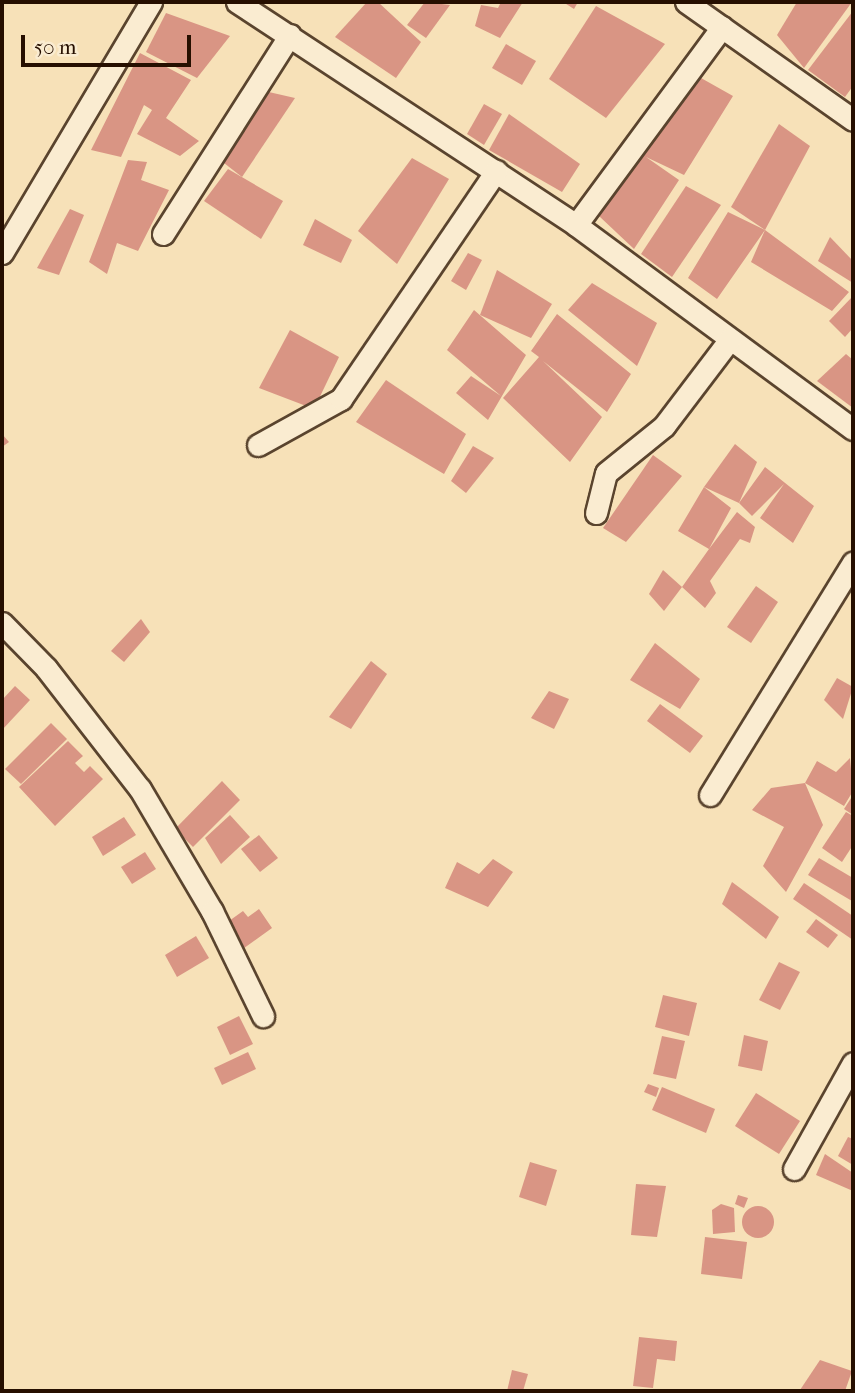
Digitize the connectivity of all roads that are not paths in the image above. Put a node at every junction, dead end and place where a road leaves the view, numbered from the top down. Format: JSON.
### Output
{"nodes":[{"id":1,"x":151,"y":2,"type":"edge"},
{"id":2,"x":237,"y":2,"type":"edge"},
{"id":3,"x":686,"y":2,"type":"edge"},
{"id":4,"x":722,"y":27,"type":"junction"},
{"id":5,"x":290,"y":35,"type":"junction"},
{"id":6,"x":853,"y":120,"type":"edge"},
{"id":7,"x":496,"y":171,"type":"junction"},
{"id":8,"x":576,"y":225,"type":"junction"},
{"id":9,"x":163,"y":234,"type":"dead end"},
{"id":10,"x":2,"y":253,"type":"edge"},
{"id":11,"x":730,"y":339,"type":"junction"},
{"id":12,"x":853,"y":429,"type":"edge"},
{"id":13,"x":258,"y":446,"type":"dead end"},
{"id":14,"x":596,"y":513,"type":"dead end"},
{"id":15,"x":853,"y":563,"type":"edge"},
{"id":16,"x":2,"y":623,"type":"edge"},
{"id":17,"x":710,"y":795,"type":"dead end"},
{"id":18,"x":263,"y":1016,"type":"dead end"},
{"id":19,"x":853,"y":1063,"type":"edge"},
{"id":20,"x":794,"y":1169,"type":"dead end"}],
"edges":[{"from":1,"to":10,"type":"street"},
{"from":2,"to":5,"type":"street"},
{"from":3,"to":4,"type":"street"},
{"from":4,"to":6,"type":"street"},
{"from":4,"to":8,"type":"street"},
{"from":5,"to":7,"type":"street"},
{"from":5,"to":9,"type":"street"},
{"from":7,"to":8,"type":"street"},
{"from":7,"to":13,"type":"street"},
{"from":8,"to":11,"type":"street"},
{"from":11,"to":12,"type":"street"},
{"from":11,"to":14,"type":"street"},
{"from":15,"to":17,"type":"street"},
{"from":16,"to":18,"type":"street"},
{"from":19,"to":20,"type":"street"}]}
